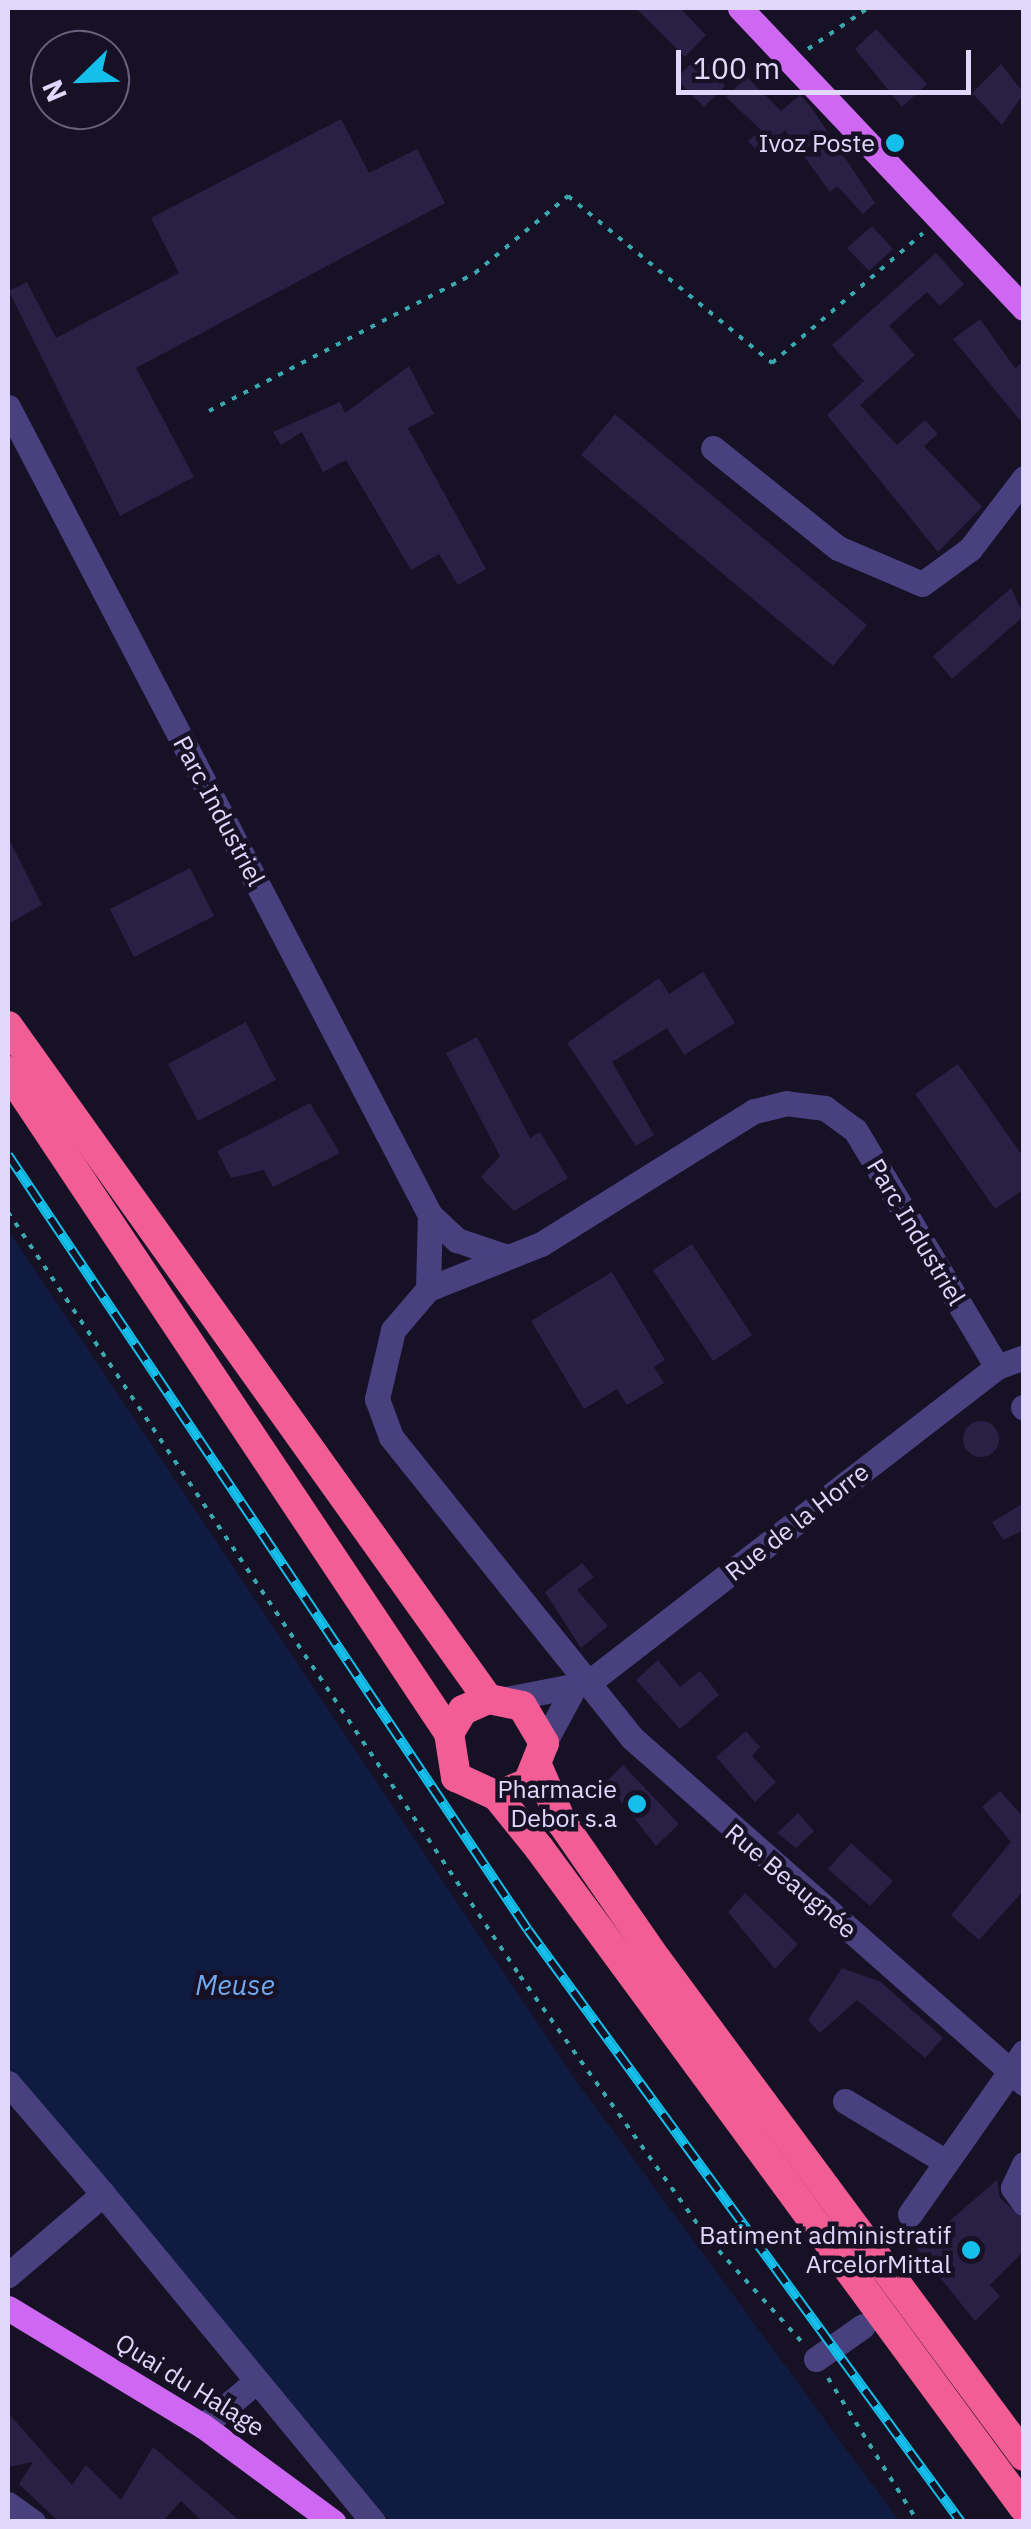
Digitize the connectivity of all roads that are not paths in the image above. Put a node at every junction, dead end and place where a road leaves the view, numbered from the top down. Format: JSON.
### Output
{"nodes":[{"id":1,"x":740,"y":8,"type":"edge"},
{"id":2,"x":1024,"y":308,"type":"edge"},
{"id":3,"x":8,"y":407,"type":"edge"},
{"id":4,"x":713,"y":448,"type":"dead end"},
{"id":5,"x":1024,"y":478,"type":"edge"},
{"id":6,"x":8,"y":1026,"type":"edge"},
{"id":7,"x":8,"y":1071,"type":"edge"},
{"id":8,"x":430,"y":1215,"type":"junction"},
{"id":9,"x":504,"y":1256,"type":"junction"},
{"id":10,"x":428,"y":1289,"type":"junction"},
{"id":11,"x":1024,"y":1356,"type":"edge"},
{"id":12,"x":998,"y":1367,"type":"junction"},
{"id":13,"x":580,"y":1687,"type":"junction"},
{"id":14,"x":497,"y":1699,"type":"junction"},
{"id":15,"x":449,"y":1732,"type":"junction"},
{"id":16,"x":541,"y":1757,"type":"junction"},
{"id":17,"x":497,"y":1796,"type":"junction"},
{"id":18,"x":1019,"y":2066,"type":"edge"},
{"id":19,"x":8,"y":2083,"type":"edge"},
{"id":20,"x":845,"y":2101,"type":"dead end"},
{"id":21,"x":946,"y":2162,"type":"junction"},
{"id":22,"x":1024,"y":2164,"type":"edge"},
{"id":23,"x":103,"y":2194,"type":"junction"},
{"id":24,"x":1024,"y":2203,"type":"edge"},
{"id":25,"x":910,"y":2214,"type":"dead end"},
{"id":26,"x":8,"y":2275,"type":"edge"},
{"id":27,"x":8,"y":2308,"type":"edge"},
{"id":28,"x":863,"y":2326,"type":"dead end"},
{"id":29,"x":816,"y":2358,"type":"road end"},
{"id":30,"x":254,"y":2383,"type":"junction"},
{"id":31,"x":203,"y":2426,"type":"junction"},
{"id":32,"x":1024,"y":2456,"type":"edge"},
{"id":33,"x":8,"y":2504,"type":"edge"},
{"id":34,"x":1024,"y":2508,"type":"edge"},
{"id":35,"x":33,"y":2522,"type":"edge"},
{"id":36,"x":334,"y":2522,"type":"edge"},
{"id":37,"x":374,"y":2522,"type":"edge"}],
"edges":[{"from":1,"to":2,"type":"main road"},
{"from":3,"to":8,"type":"street","name":"Parc Industriel"},
{"from":4,"to":5,"type":"street"},
{"from":6,"to":14,"type":"highway"},
{"from":7,"to":15,"type":"highway"},
{"from":8,"to":9,"type":"street","name":"Parc Industriel"},
{"from":8,"to":10,"type":"street","name":"Parc Industriel"},
{"from":9,"to":10,"type":"street","name":"Parc Industriel"},
{"from":9,"to":12,"type":"street","name":"Parc Industriel"},
{"from":10,"to":13,"type":"street","name":"Parc Industriel"},
{"from":11,"to":12,"type":"street","name":"Rue de la Horre"},
{"from":12,"to":13,"type":"street","name":"Rue de la Horre"},
{"from":13,"to":14,"type":"street"},
{"from":13,"to":16,"type":"street"},
{"from":13,"to":18,"type":"street","name":"Rue Beaugnée"},
{"from":14,"to":15,"type":"highway"},
{"from":14,"to":16,"type":"highway"},
{"from":15,"to":17,"type":"highway"},
{"from":16,"to":17,"type":"highway"},
{"from":16,"to":32,"type":"highway"},
{"from":17,"to":34,"type":"highway"},
{"from":18,"to":21,"type":"street"},
{"from":19,"to":23,"type":"street"},
{"from":20,"to":21,"type":"street"},
{"from":21,"to":25,"type":"street"},
{"from":22,"to":24,"type":"street"},
{"from":23,"to":26,"type":"street"},
{"from":23,"to":30,"type":"street"},
{"from":27,"to":31,"type":"main road","name":"Quai du Halage"},
{"from":28,"to":29,"type":"street"},
{"from":30,"to":31,"type":"street"},
{"from":30,"to":37,"type":"street"},
{"from":31,"to":36,"type":"main road","name":"Quai du Halage"},
{"from":33,"to":35,"type":"street"}]}
